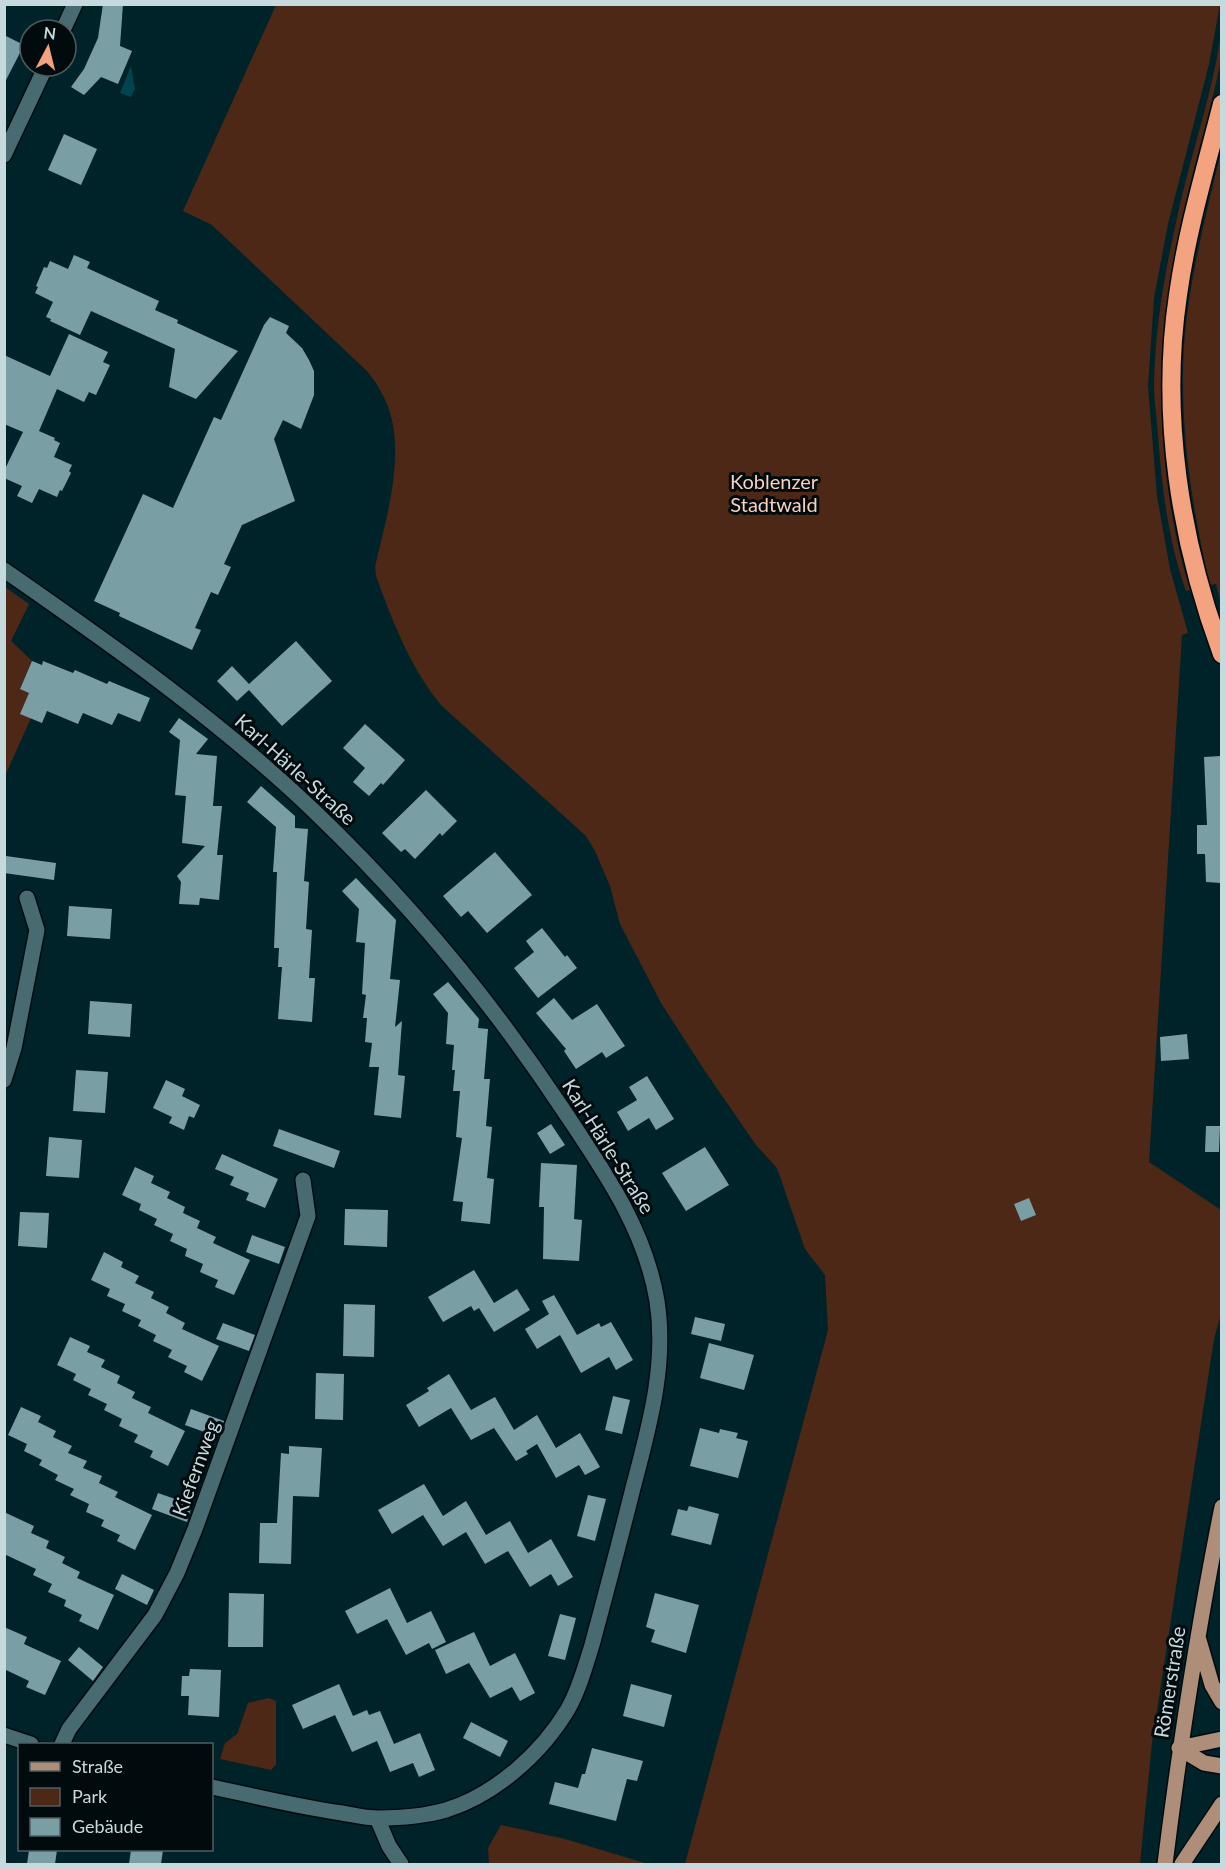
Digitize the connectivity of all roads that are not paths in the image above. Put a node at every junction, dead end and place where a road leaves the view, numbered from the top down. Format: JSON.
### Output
{"nodes":[{"id":1,"x":75,"y":4,"type":"edge"},
{"id":2,"x":69,"y":18,"type":"edge"},
{"id":3,"x":40,"y":78,"type":"edge"},
{"id":4,"x":1221,"y":104,"type":"edge"},
{"id":5,"x":4,"y":155,"type":"edge"},
{"id":6,"x":4,"y":570,"type":"edge"},
{"id":7,"x":1221,"y":654,"type":"edge"},
{"id":8,"x":27,"y":898,"type":"dead end"},
{"id":9,"x":4,"y":1080,"type":"edge"},
{"id":10,"x":303,"y":1180,"type":"dead end"},
{"id":11,"x":1221,"y":1507,"type":"edge"},
{"id":12,"x":1197,"y":1635,"type":"junction"},
{"id":13,"x":1221,"y":1702,"type":"edge"},
{"id":14,"x":4,"y":1735,"type":"edge"},
{"id":15,"x":1221,"y":1739,"type":"edge"},
{"id":16,"x":28,"y":1743,"type":"edge"},
{"id":17,"x":62,"y":1743,"type":"edge"},
{"id":18,"x":1179,"y":1748,"type":"junction"},
{"id":19,"x":1221,"y":1766,"type":"edge"},
{"id":20,"x":213,"y":1787,"type":"edge"},
{"id":21,"x":1221,"y":1804,"type":"edge"},
{"id":22,"x":377,"y":1818,"type":"junction"},
{"id":23,"x":401,"y":1864,"type":"edge"},
{"id":24,"x":1166,"y":1864,"type":"edge"},
{"id":25,"x":1182,"y":1864,"type":"edge"}],
"edges":[{"from":1,"to":2,"type":"street"},
{"from":3,"to":5,"type":"street"},
{"from":4,"to":7,"type":"highway"},
{"from":6,"to":22,"type":"street","name":"Karl-Härle-Straße"},
{"from":8,"to":9,"type":"street"},
{"from":10,"to":17,"type":"street","name":"Kiefernweg"},
{"from":11,"to":12,"type":"main road","name":"Römerstraße"},
{"from":12,"to":13,"type":"main road"},
{"from":12,"to":18,"type":"main road","name":"Römerstraße"},
{"from":14,"to":16,"type":"street"},
{"from":15,"to":18,"type":"main road"},
{"from":18,"to":19,"type":"main road"},
{"from":18,"to":24,"type":"main road","name":"Römerstraße"},
{"from":20,"to":22,"type":"street","name":"Karl-Härle-Straße"},
{"from":21,"to":25,"type":"main road"},
{"from":22,"to":23,"type":"street"}]}
